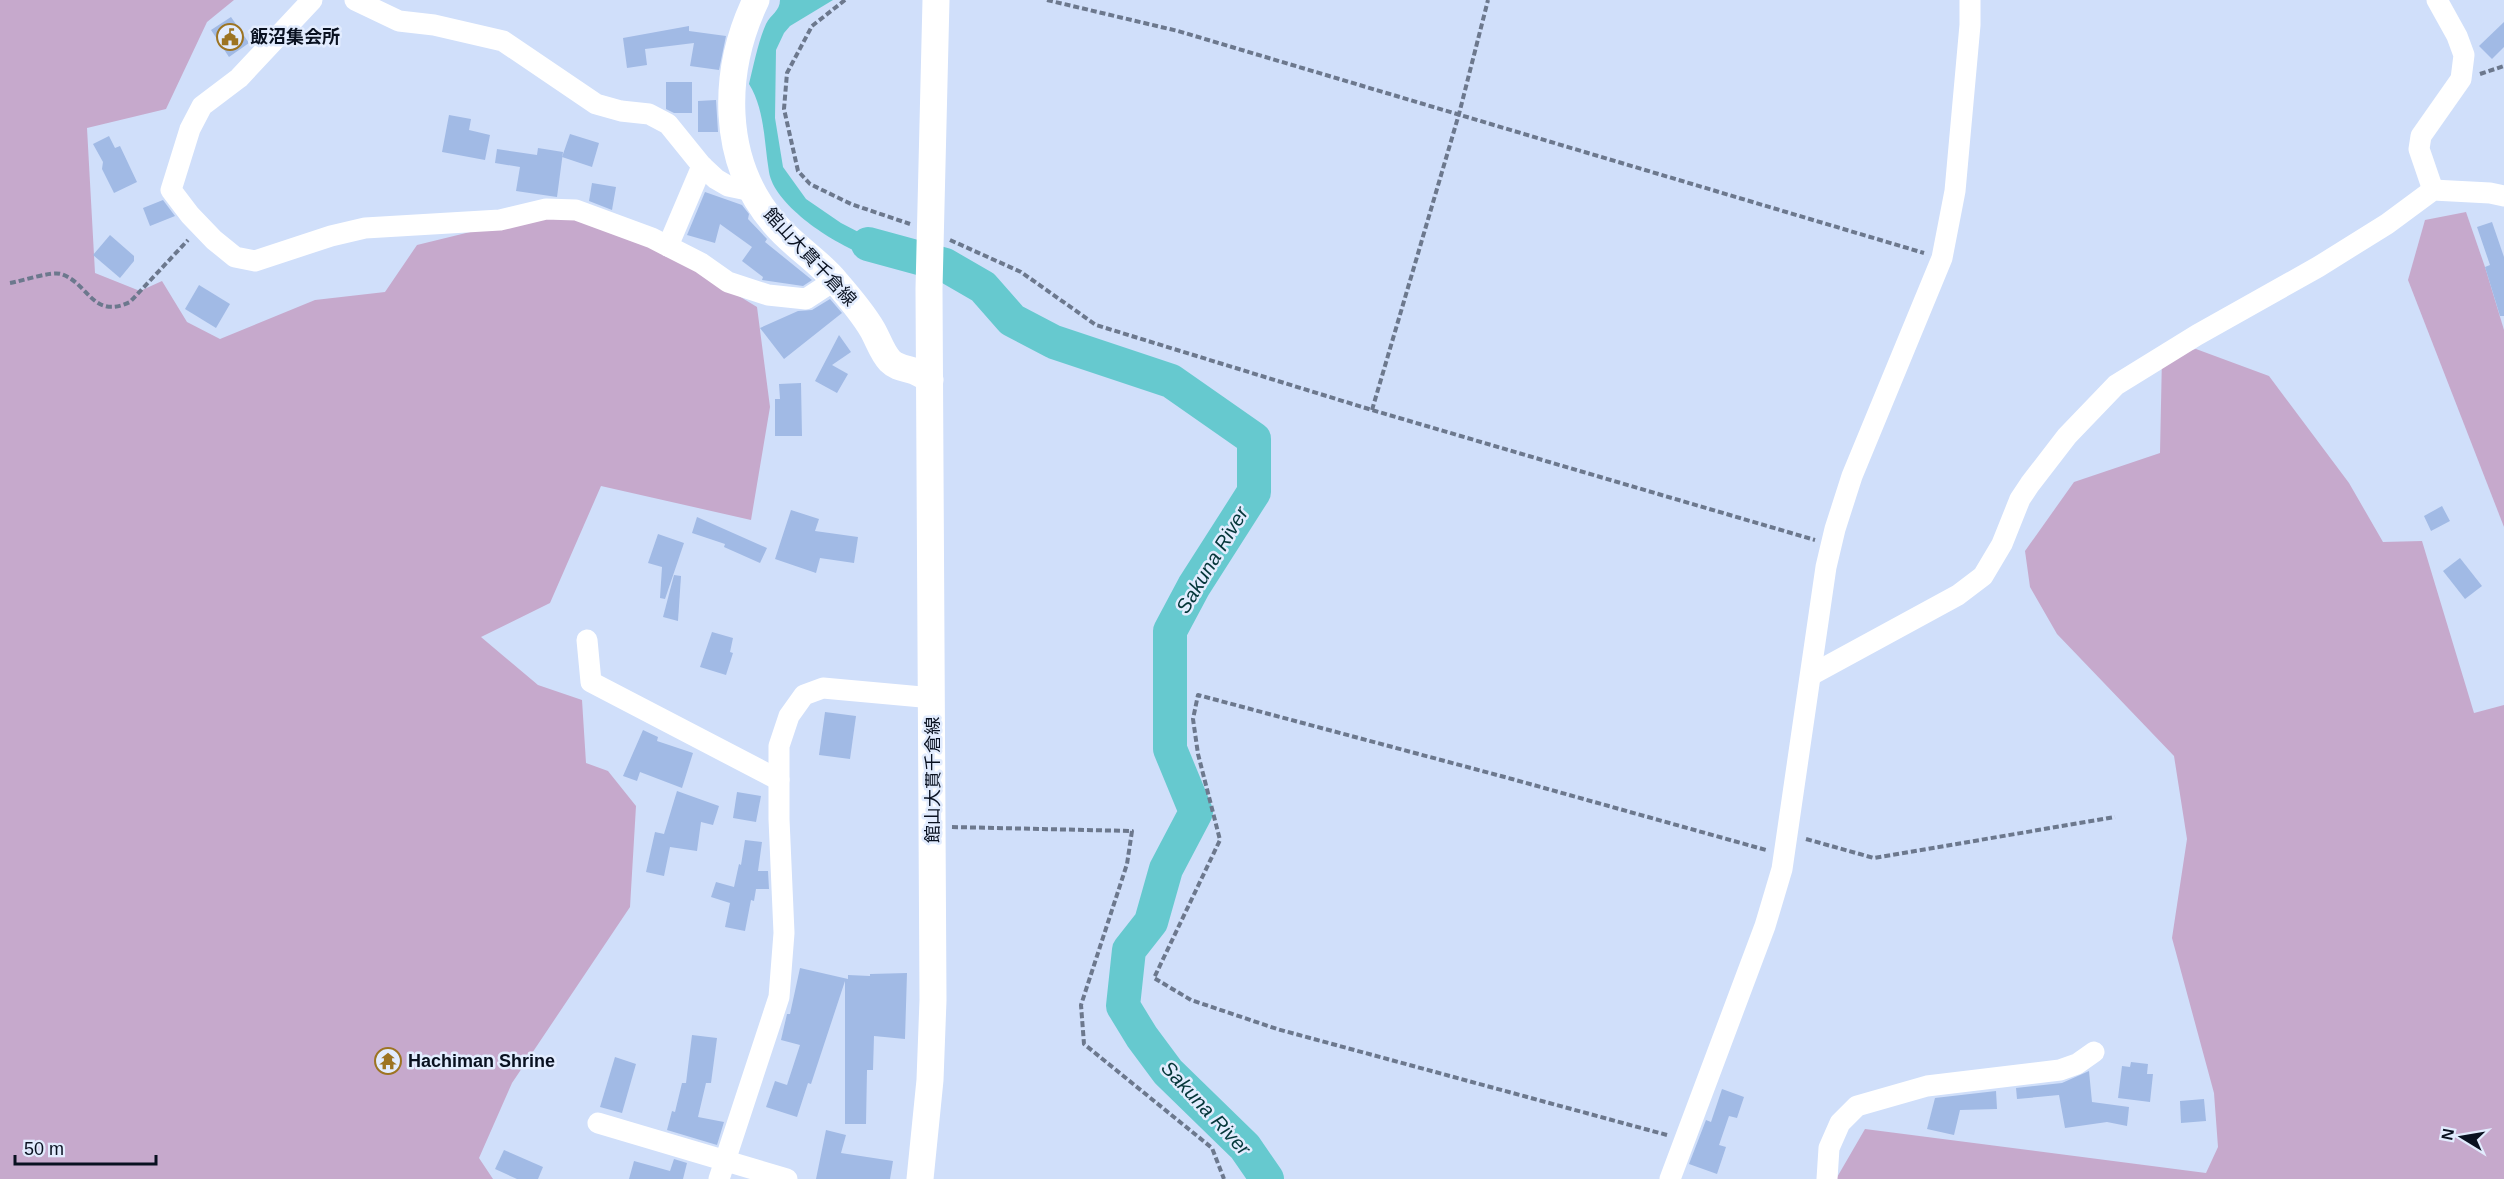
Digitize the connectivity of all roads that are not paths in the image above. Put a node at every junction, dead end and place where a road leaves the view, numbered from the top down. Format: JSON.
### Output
{"nodes":[{"id":1,"x":312,"y":0,"type":"edge"},
{"id":2,"x":355,"y":0,"type":"edge"},
{"id":3,"x":756,"y":0,"type":"edge"},
{"id":4,"x":936,"y":0,"type":"edge"},
{"id":5,"x":1970,"y":0,"type":"edge"},
{"id":6,"x":2437,"y":0,"type":"edge"},
{"id":7,"x":702,"y":166,"type":"junction"},
{"id":8,"x":2433,"y":190,"type":"junction"},
{"id":9,"x":752,"y":191,"type":"junction"},
{"id":10,"x":2504,"y":196,"type":"edge"},
{"id":11,"x":668,"y":246,"type":"junction"},
{"id":12,"x":835,"y":280,"type":"junction"},
{"id":13,"x":930,"y":380,"type":"junction"},
{"id":14,"x":587,"y":640,"type":"dead end"},
{"id":15,"x":1811,"y":675,"type":"junction"},
{"id":16,"x":933,"y":698,"type":"junction"},
{"id":17,"x":779,"y":780,"type":"junction"},
{"id":18,"x":2094,"y":1052,"type":"dead end"},
{"id":19,"x":598,"y":1123,"type":"dead end"},
{"id":20,"x":722,"y":1169,"type":"edge"},
{"id":21,"x":787,"y":1179,"type":"edge"},
{"id":22,"x":920,"y":1179,"type":"edge"},
{"id":23,"x":1670,"y":1179,"type":"edge"},
{"id":24,"x":1827,"y":1179,"type":"edge"}],
"edges":[{"from":1,"to":11,"type":"street"},
{"from":2,"to":7,"type":"street"},
{"from":3,"to":9,"type":"main road","name":"館山大貫千倉線"},
{"from":4,"to":13,"type":"main road","name":"館山大貫千倉線"},
{"from":5,"to":15,"type":"street"},
{"from":6,"to":8,"type":"street"},
{"from":7,"to":9,"type":"street"},
{"from":7,"to":11,"type":"street"},
{"from":8,"to":10,"type":"street"},
{"from":8,"to":15,"type":"street"},
{"from":9,"to":12,"type":"main road","name":"館山大貫千倉線"},
{"from":11,"to":12,"type":"street"},
{"from":12,"to":13,"type":"main road","name":"館山大貫千倉線"},
{"from":13,"to":16,"type":"main road","name":"館山大貫千倉線"},
{"from":14,"to":17,"type":"street"},
{"from":15,"to":23,"type":"street"},
{"from":16,"to":17,"type":"street"},
{"from":16,"to":22,"type":"main road","name":"館山大貫千倉線"},
{"from":17,"to":20,"type":"street"},
{"from":18,"to":24,"type":"street"},
{"from":19,"to":20,"type":"street"},
{"from":20,"to":21,"type":"street"}]}
